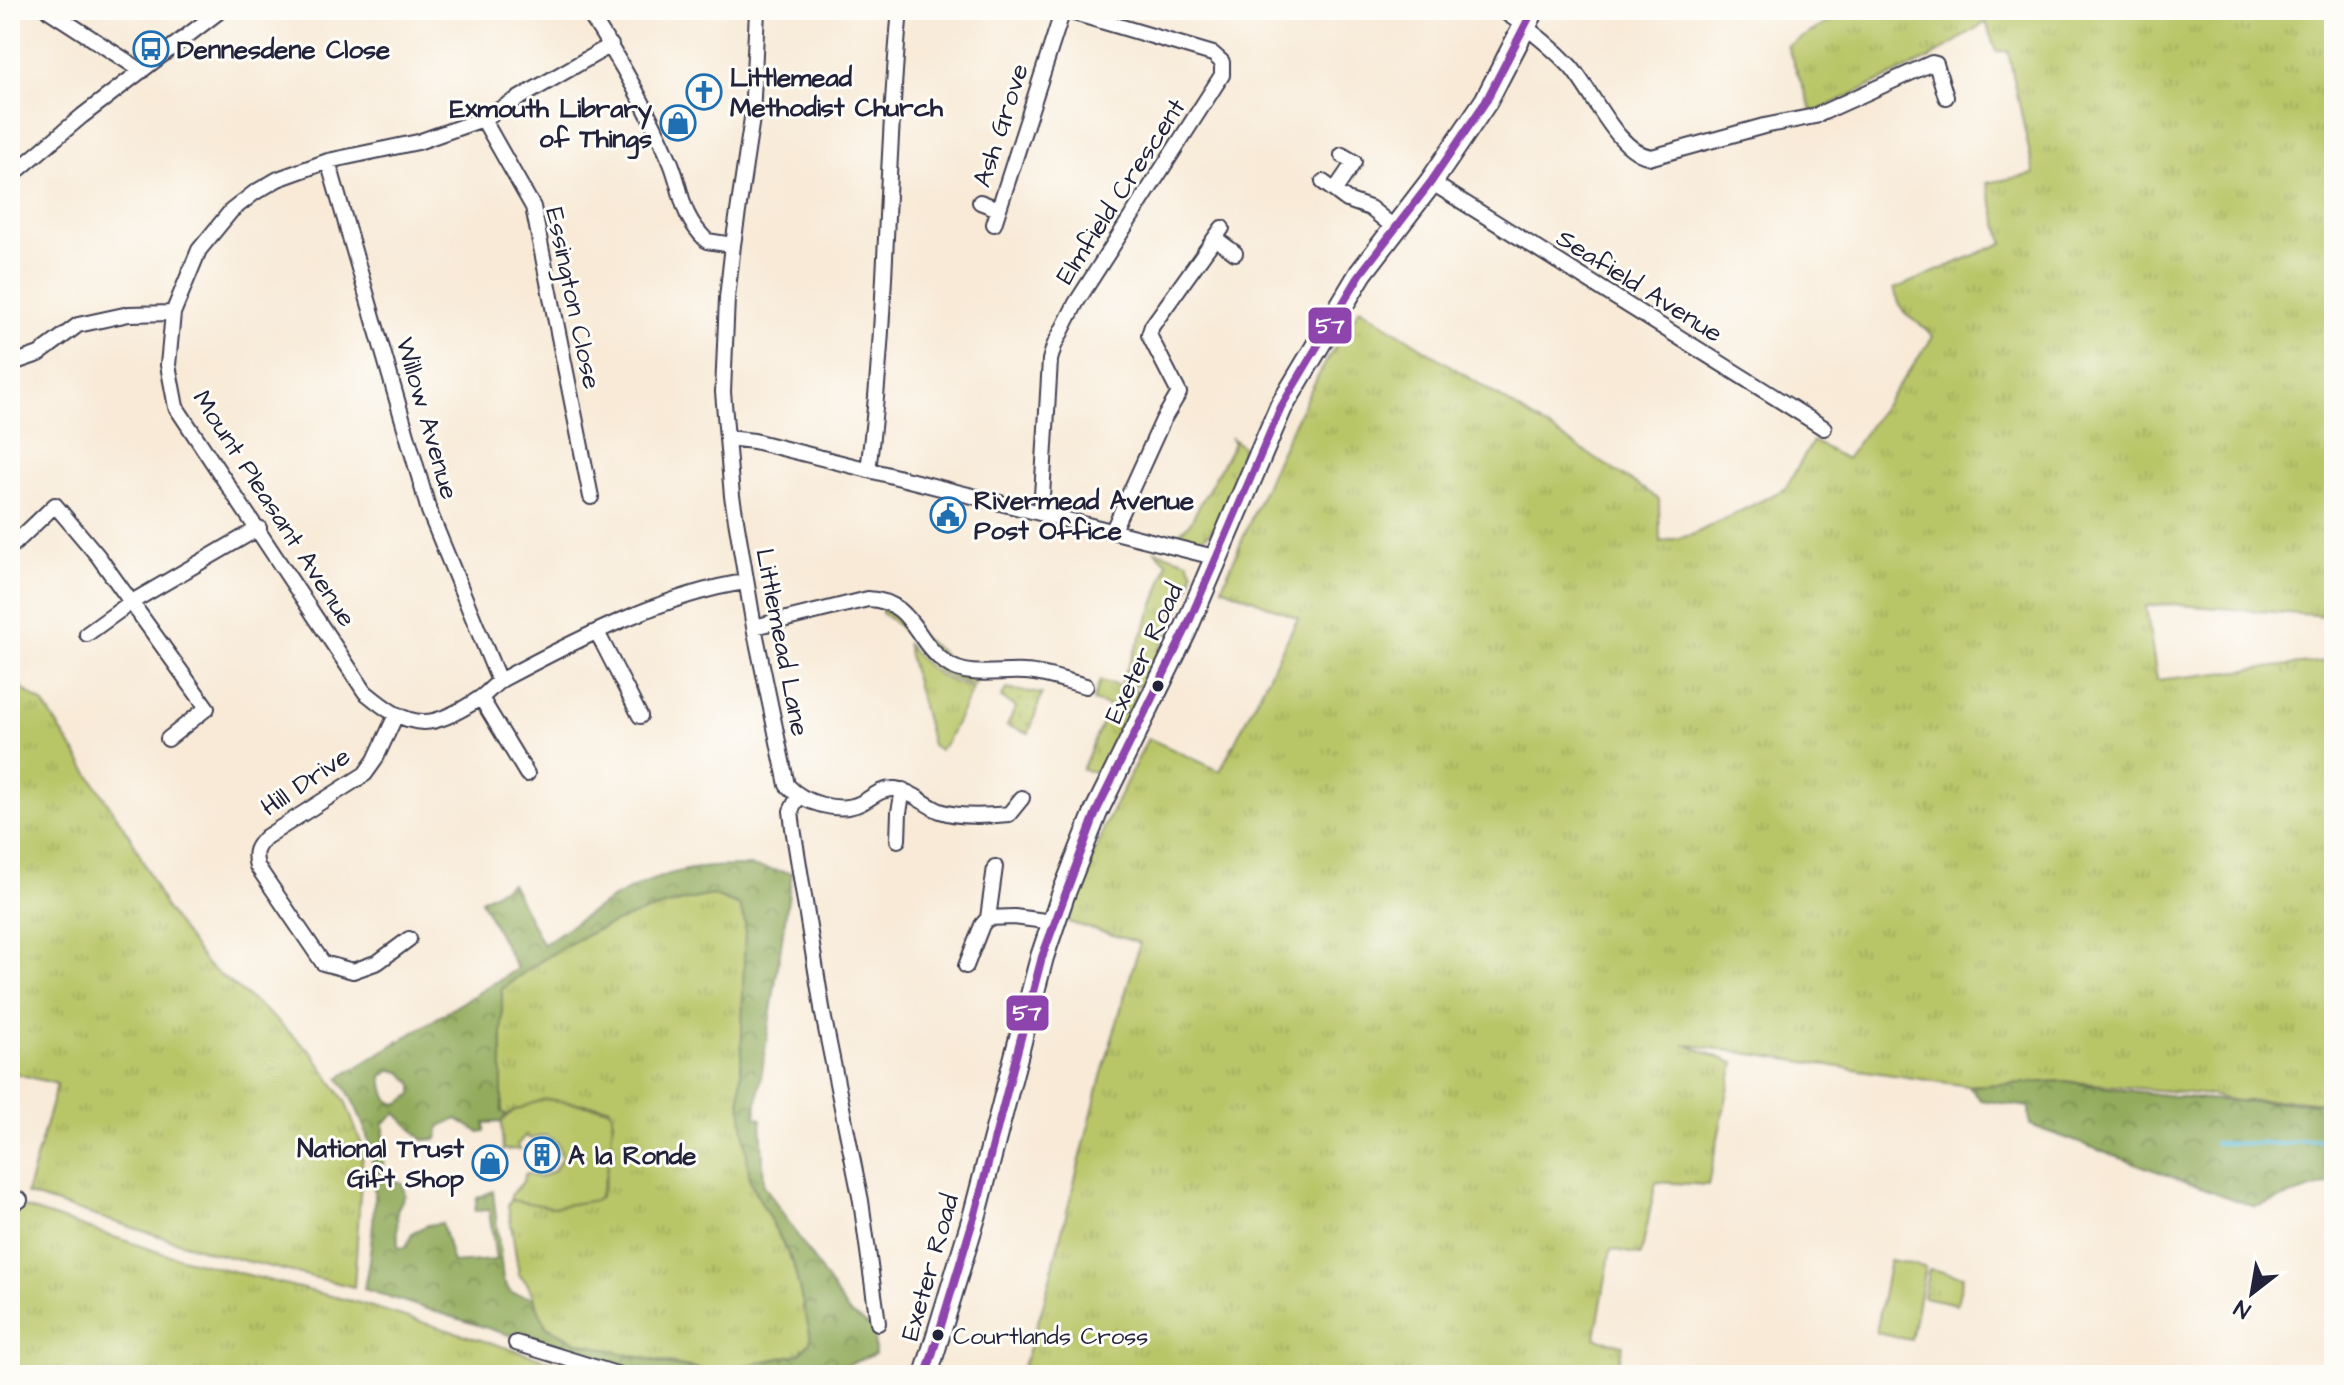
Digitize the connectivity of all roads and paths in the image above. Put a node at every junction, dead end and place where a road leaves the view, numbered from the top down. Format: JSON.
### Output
{"nodes":[{"id":1,"x":48,"y":10,"type":"edge"},
{"id":2,"x":221,"y":10,"type":"edge"},
{"id":3,"x":587,"y":10,"type":"edge"},
{"id":4,"x":757,"y":10,"type":"edge"},
{"id":5,"x":900,"y":10,"type":"edge"},
{"id":6,"x":1063,"y":10,"type":"edge"},
{"id":7,"x":1502,"y":10,"type":"edge"},
{"id":8,"x":1529,"y":18,"type":"edge"},
{"id":9,"x":611,"y":45,"type":"junction"},
{"id":10,"x":142,"y":71,"type":"junction"},
{"id":11,"x":1946,"y":97,"type":"dead end"},
{"id":12,"x":483,"y":119,"type":"junction"},
{"id":13,"x":1342,"y":155,"type":"dead end"},
{"id":14,"x":328,"y":161,"type":"junction"},
{"id":15,"x":10,"y":177,"type":"edge"},
{"id":16,"x":1431,"y":182,"type":"junction"},
{"id":17,"x":980,"y":202,"type":"dead end"},
{"id":18,"x":998,"y":209,"type":"junction"},
{"id":19,"x":994,"y":224,"type":"dead end"},
{"id":20,"x":1396,"y":229,"type":"junction"},
{"id":21,"x":733,"y":245,"type":"junction"},
{"id":22,"x":1235,"y":253,"type":"dead end"},
{"id":23,"x":173,"y":313,"type":"junction"},
{"id":24,"x":10,"y":364,"type":"edge"},
{"id":25,"x":1824,"y":428,"type":"dead end"},
{"id":26,"x":727,"y":438,"type":"junction"},
{"id":27,"x":868,"y":470,"type":"junction"},
{"id":28,"x":591,"y":497,"type":"dead end"},
{"id":29,"x":1041,"y":513,"type":"junction"},
{"id":30,"x":259,"y":528,"type":"junction"},
{"id":31,"x":1113,"y":530,"type":"junction"},
{"id":32,"x":13,"y":545,"type":"dead end"},
{"id":33,"x":1218,"y":558,"type":"junction"},
{"id":34,"x":746,"y":582,"type":"junction"},
{"id":35,"x":130,"y":603,"type":"junction"},
{"id":36,"x":754,"y":627,"type":"junction"},
{"id":37,"x":597,"y":632,"type":"junction"},
{"id":38,"x":87,"y":634,"type":"dead end"},
{"id":39,"x":499,"y":681,"type":"junction"},
{"id":40,"x":1086,"y":686,"type":"dead end"},
{"id":41,"x":481,"y":698,"type":"junction"},
{"id":42,"x":396,"y":715,"type":"junction"},
{"id":43,"x":640,"y":716,"type":"dead end"},
{"id":44,"x":168,"y":739,"type":"dead end"},
{"id":45,"x":527,"y":774,"type":"dead end"},
{"id":46,"x":903,"y":790,"type":"junction"},
{"id":47,"x":798,"y":797,"type":"junction"},
{"id":48,"x":1022,"y":798,"type":"dead end"},
{"id":49,"x":898,"y":840,"type":"dead end"},
{"id":50,"x":995,"y":867,"type":"dead end"},
{"id":51,"x":988,"y":918,"type":"junction"},
{"id":52,"x":1053,"y":922,"type":"junction"},
{"id":53,"x":409,"y":939,"type":"dead end"},
{"id":54,"x":966,"y":966,"type":"dead end"},
{"id":55,"x":878,"y":1323,"type":"dead end"},
{"id":56,"x":516,"y":1343,"type":"dead end"},
{"id":57,"x":620,"y":1375,"type":"edge"},
{"id":58,"x":926,"y":1375,"type":"edge"}],
"edges":[{"from":1,"to":10,"type":"street"},
{"from":2,"to":10,"type":"street"},
{"from":3,"to":9,"type":"street"},
{"from":4,"to":21,"type":"street","name":"Littlemead Lane"},
{"from":5,"to":27,"type":"street"},
{"from":6,"to":18,"type":"street","name":"Ash Grove"},
{"from":6,"to":29,"type":"street","name":"Elmfield Crescent"},
{"from":7,"to":8,"type":"street"},
{"from":8,"to":11,"type":"street"},
{"from":8,"to":16,"type":"highway","name":"Exeter Road"},
{"from":9,"to":12,"type":"street","name":"Mount Pleasant Avenue"},
{"from":9,"to":21,"type":"street"},
{"from":10,"to":15,"type":"street"},
{"from":12,"to":14,"type":"street","name":"Mount Pleasant Avenue"},
{"from":12,"to":28,"type":"street","name":"Essington Close"},
{"from":13,"to":20,"type":"street"},
{"from":14,"to":23,"type":"street","name":"Mount Pleasant Avenue"},
{"from":14,"to":39,"type":"street","name":"Willow Avenue"},
{"from":16,"to":20,"type":"highway","name":"Exeter Road"},
{"from":16,"to":25,"type":"street","name":"Seafield Avenue"},
{"from":17,"to":18,"type":"street","name":"Ash Grove"},
{"from":18,"to":19,"type":"street","name":"Ash Grove"},
{"from":20,"to":33,"type":"highway","name":"Exeter Road"},
{"from":21,"to":26,"type":"street","name":"Littlemead Lane"},
{"from":22,"to":31,"type":"street"},
{"from":23,"to":24,"type":"street"},
{"from":23,"to":30,"type":"street","name":"Mount Pleasant Avenue"},
{"from":26,"to":27,"type":"street"},
{"from":26,"to":34,"type":"street","name":"Littlemead Lane"},
{"from":27,"to":29,"type":"street"},
{"from":29,"to":31,"type":"street"},
{"from":30,"to":35,"type":"street"},
{"from":30,"to":42,"type":"street","name":"Mount Pleasant Avenue"},
{"from":31,"to":33,"type":"street"},
{"from":32,"to":35,"type":"street"},
{"from":33,"to":52,"type":"highway","name":"Exeter Road"},
{"from":34,"to":36,"type":"street","name":"Littlemead Lane"},
{"from":34,"to":37,"type":"street"},
{"from":35,"to":38,"type":"street"},
{"from":35,"to":44,"type":"street"},
{"from":36,"to":40,"type":"street"},
{"from":36,"to":47,"type":"street","name":"Littlemead Lane"},
{"from":37,"to":39,"type":"street"},
{"from":37,"to":43,"type":"street"},
{"from":39,"to":41,"type":"street"},
{"from":41,"to":42,"type":"street"},
{"from":41,"to":45,"type":"street"},
{"from":42,"to":53,"type":"street","name":"Hill Drive"},
{"from":46,"to":47,"type":"street"},
{"from":46,"to":48,"type":"street"},
{"from":46,"to":49,"type":"street"},
{"from":47,"to":55,"type":"street"},
{"from":50,"to":51,"type":"street"},
{"from":51,"to":52,"type":"street"},
{"from":51,"to":54,"type":"street"},
{"from":52,"to":58,"type":"highway","name":"Exeter Road"},
{"from":56,"to":57,"type":"street"}]}
